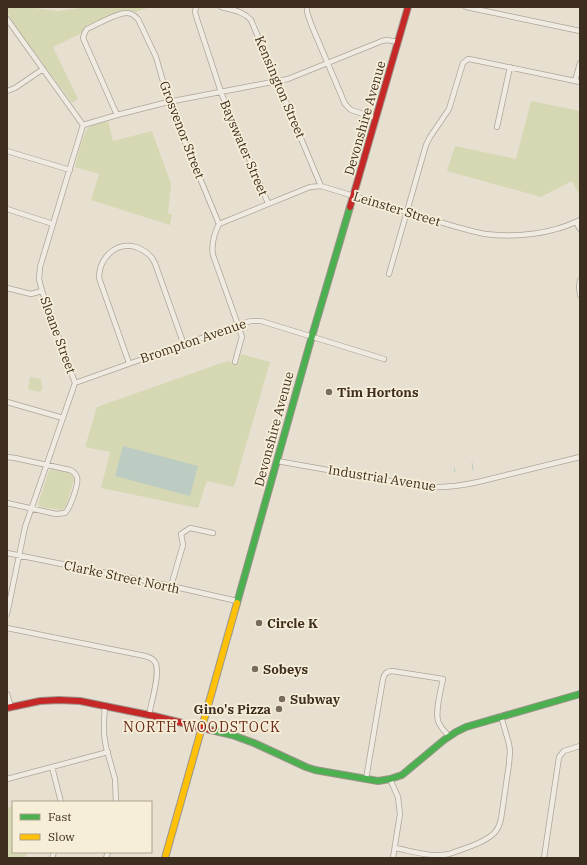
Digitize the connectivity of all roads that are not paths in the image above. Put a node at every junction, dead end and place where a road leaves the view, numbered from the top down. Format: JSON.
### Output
{"nodes":[{"id":1,"x":196,"y":7,"type":"edge"},
{"id":2,"x":221,"y":7,"type":"edge"},
{"id":3,"x":307,"y":7,"type":"edge"},
{"id":4,"x":408,"y":7,"type":"edge"},
{"id":5,"x":466,"y":7,"type":"edge"},
{"id":6,"x":7,"y":19,"type":"edge"},
{"id":7,"x":580,"y":31,"type":"edge"},
{"id":8,"x":398,"y":42,"type":"junction"},
{"id":9,"x":328,"y":63,"type":"junction"},
{"id":10,"x":580,"y":63,"type":"edge"},
{"id":11,"x":510,"y":68,"type":"junction"},
{"id":12,"x":43,"y":69,"type":"junction"},
{"id":13,"x":278,"y":82,"type":"junction"},
{"id":14,"x":578,"y":82,"type":"edge"},
{"id":15,"x":7,"y":91,"type":"edge"},
{"id":16,"x":221,"y":92,"type":"junction"},
{"id":17,"x":168,"y":102,"type":"junction"},
{"id":18,"x":117,"y":115,"type":"junction"},
{"id":19,"x":376,"y":118,"type":"junction"},
{"id":20,"x":83,"y":125,"type":"junction"},
{"id":21,"x":498,"y":127,"type":"dead end"},
{"id":22,"x":7,"y":151,"type":"edge"},
{"id":23,"x":70,"y":170,"type":"junction"},
{"id":24,"x":321,"y":186,"type":"junction"},
{"id":25,"x":353,"y":196,"type":"junction"},
{"id":26,"x":268,"y":204,"type":"junction"},
{"id":27,"x":7,"y":210,"type":"edge"},
{"id":28,"x":406,"y":212,"type":"junction"},
{"id":29,"x":578,"y":221,"type":"edge"},
{"id":30,"x":53,"y":224,"type":"junction"},
{"id":31,"x":220,"y":224,"type":"junction"},
{"id":32,"x":580,"y":229,"type":"edge"},
{"id":33,"x":389,"y":274,"type":"dead end"},
{"id":34,"x":580,"y":280,"type":"edge"},
{"id":35,"x":7,"y":288,"type":"edge"},
{"id":36,"x":42,"y":291,"type":"junction"},
{"id":37,"x":580,"y":295,"type":"edge"},
{"id":38,"x":238,"y":325,"type":"junction"},
{"id":39,"x":312,"y":336,"type":"junction"},
{"id":40,"x":184,"y":344,"type":"junction"},
{"id":41,"x":384,"y":358,"type":"dead end"},
{"id":42,"x":235,"y":362,"type":"dead end"},
{"id":43,"x":129,"y":363,"type":"junction"},
{"id":44,"x":75,"y":383,"type":"junction"},
{"id":45,"x":7,"y":402,"type":"edge"},
{"id":46,"x":63,"y":418,"type":"junction"},
{"id":47,"x":7,"y":457,"type":"edge"},
{"id":48,"x":580,"y":457,"type":"edge"},
{"id":49,"x":277,"y":461,"type":"junction"},
{"id":50,"x":47,"y":464,"type":"junction"},
{"id":51,"x":7,"y":503,"type":"edge"},
{"id":52,"x":32,"y":508,"type":"junction"},
{"id":53,"x":213,"y":533,"type":"dead end"},
{"id":54,"x":7,"y":553,"type":"edge"},
{"id":55,"x":19,"y":555,"type":"junction"},
{"id":56,"x":171,"y":586,"type":"junction"},
{"id":57,"x":237,"y":601,"type":"junction"},
{"id":58,"x":7,"y":614,"type":"edge"},
{"id":59,"x":7,"y":628,"type":"edge"},
{"id":60,"x":7,"y":694,"type":"edge"},
{"id":61,"x":580,"y":694,"type":"edge"},
{"id":62,"x":105,"y":706,"type":"junction"},
{"id":63,"x":9,"y":708,"type":"edge"},
{"id":64,"x":149,"y":715,"type":"junction"},
{"id":65,"x":501,"y":716,"type":"junction"},
{"id":66,"x":202,"y":727,"type":"junction"},
{"id":67,"x":449,"y":736,"type":"junction"},
{"id":68,"x":580,"y":746,"type":"edge"},
{"id":69,"x":108,"y":752,"type":"junction"},
{"id":70,"x":52,"y":767,"type":"junction"},
{"id":71,"x":7,"y":779,"type":"edge"},
{"id":72,"x":366,"y":779,"type":"junction"},
{"id":73,"x":390,"y":780,"type":"junction"},
{"id":74,"x":61,"y":801,"type":"edge"},
{"id":75,"x":116,"y":801,"type":"edge"},
{"id":76,"x":395,"y":848,"type":"junction"},
{"id":77,"x":165,"y":858,"type":"edge"},
{"id":78,"x":393,"y":858,"type":"edge"},
{"id":79,"x":544,"y":858,"type":"edge"}],
"edges":[{"from":1,"to":16,"type":"street"},
{"from":2,"to":13,"type":"street","name":"Kensington Street"},
{"from":3,"to":9,"type":"street"},
{"from":4,"to":8,"type":"main road","name":"Devonshire Avenue"},
{"from":5,"to":7,"type":"street"},
{"from":6,"to":12,"type":"street"},
{"from":8,"to":9,"type":"street"},
{"from":8,"to":19,"type":"main road","name":"Devonshire Avenue"},
{"from":9,"to":13,"type":"street"},
{"from":9,"to":19,"type":"street"},
{"from":10,"to":14,"type":"street"},
{"from":11,"to":14,"type":"street"},
{"from":11,"to":21,"type":"street"},
{"from":11,"to":28,"type":"street"},
{"from":12,"to":15,"type":"street"},
{"from":12,"to":20,"type":"street"},
{"from":13,"to":16,"type":"street"},
{"from":13,"to":24,"type":"street","name":"Kensington Street"},
{"from":16,"to":17,"type":"street"},
{"from":16,"to":26,"type":"street","name":"Bayswater Street"},
{"from":17,"to":18,"type":"street"},
{"from":17,"to":18,"type":"street","name":"Grosvenor Street"},
{"from":17,"to":31,"type":"street","name":"Grosvenor Street"},
{"from":18,"to":20,"type":"street"},
{"from":19,"to":25,"type":"main road","name":"Devonshire Avenue"},
{"from":20,"to":23,"type":"street","name":"Sloane Street"},
{"from":22,"to":23,"type":"street"},
{"from":23,"to":30,"type":"street","name":"Sloane Street"},
{"from":24,"to":25,"type":"street","name":"Leinster Street"},
{"from":24,"to":26,"type":"street","name":"Leinster Street"},
{"from":25,"to":28,"type":"street","name":"Leinster Street"},
{"from":25,"to":39,"type":"main road","name":"Devonshire Avenue"},
{"from":26,"to":31,"type":"street","name":"Leinster Street"},
{"from":27,"to":30,"type":"street"},
{"from":28,"to":29,"type":"street","name":"Leinster Street"},
{"from":28,"to":33,"type":"street"},
{"from":29,"to":32,"type":"street"},
{"from":30,"to":36,"type":"street","name":"Sloane Street"},
{"from":31,"to":38,"type":"street"},
{"from":34,"to":37,"type":"street"},
{"from":35,"to":36,"type":"street"},
{"from":36,"to":44,"type":"street","name":"Sloane Street"},
{"from":38,"to":39,"type":"street","name":"Brompton Avenue"},
{"from":38,"to":40,"type":"street","name":"Brompton Avenue"},
{"from":38,"to":42,"type":"street"},
{"from":39,"to":41,"type":"street","name":"Brompton Avenue"},
{"from":39,"to":49,"type":"main road","name":"Devonshire Avenue"},
{"from":40,"to":43,"type":"street","name":"Brompton Avenue"},
{"from":40,"to":43,"type":"street"},
{"from":43,"to":44,"type":"street","name":"Brompton Avenue"},
{"from":44,"to":46,"type":"street","name":"Sloane Street"},
{"from":45,"to":46,"type":"street"},
{"from":46,"to":50,"type":"street","name":"Sloane Street"},
{"from":47,"to":50,"type":"street"},
{"from":48,"to":49,"type":"street","name":"Industrial Avenue"},
{"from":49,"to":57,"type":"main road","name":"Devonshire Avenue"},
{"from":50,"to":52,"type":"street","name":"Sloane Street"},
{"from":50,"to":52,"type":"street"},
{"from":51,"to":52,"type":"street"},
{"from":52,"to":55,"type":"street","name":"Sloane Street"},
{"from":53,"to":56,"type":"street"},
{"from":54,"to":55,"type":"street","name":"Clarke Street North"},
{"from":55,"to":56,"type":"street","name":"Clarke Street North"},
{"from":55,"to":58,"type":"street","name":"Sloane Street"},
{"from":56,"to":57,"type":"street","name":"Clarke Street North"},
{"from":57,"to":66,"type":"main road","name":"Devonshire Avenue"},
{"from":59,"to":64,"type":"street"},
{"from":60,"to":63,"type":"street"},
{"from":61,"to":65,"type":"main road"},
{"from":62,"to":63,"type":"main road"},
{"from":62,"to":64,"type":"main road"},
{"from":62,"to":69,"type":"street"},
{"from":64,"to":66,"type":"main road"},
{"from":65,"to":67,"type":"main road"},
{"from":65,"to":76,"type":"street"},
{"from":66,"to":72,"type":"main road"},
{"from":66,"to":77,"type":"main road","name":"Devonshire Avenue"},
{"from":67,"to":72,"type":"street"},
{"from":67,"to":73,"type":"main road"},
{"from":68,"to":79,"type":"street"},
{"from":69,"to":70,"type":"street"},
{"from":69,"to":75,"type":"street"},
{"from":70,"to":71,"type":"street"},
{"from":70,"to":74,"type":"street"},
{"from":72,"to":73,"type":"main road"},
{"from":73,"to":76,"type":"street"},
{"from":76,"to":78,"type":"street"}]}
